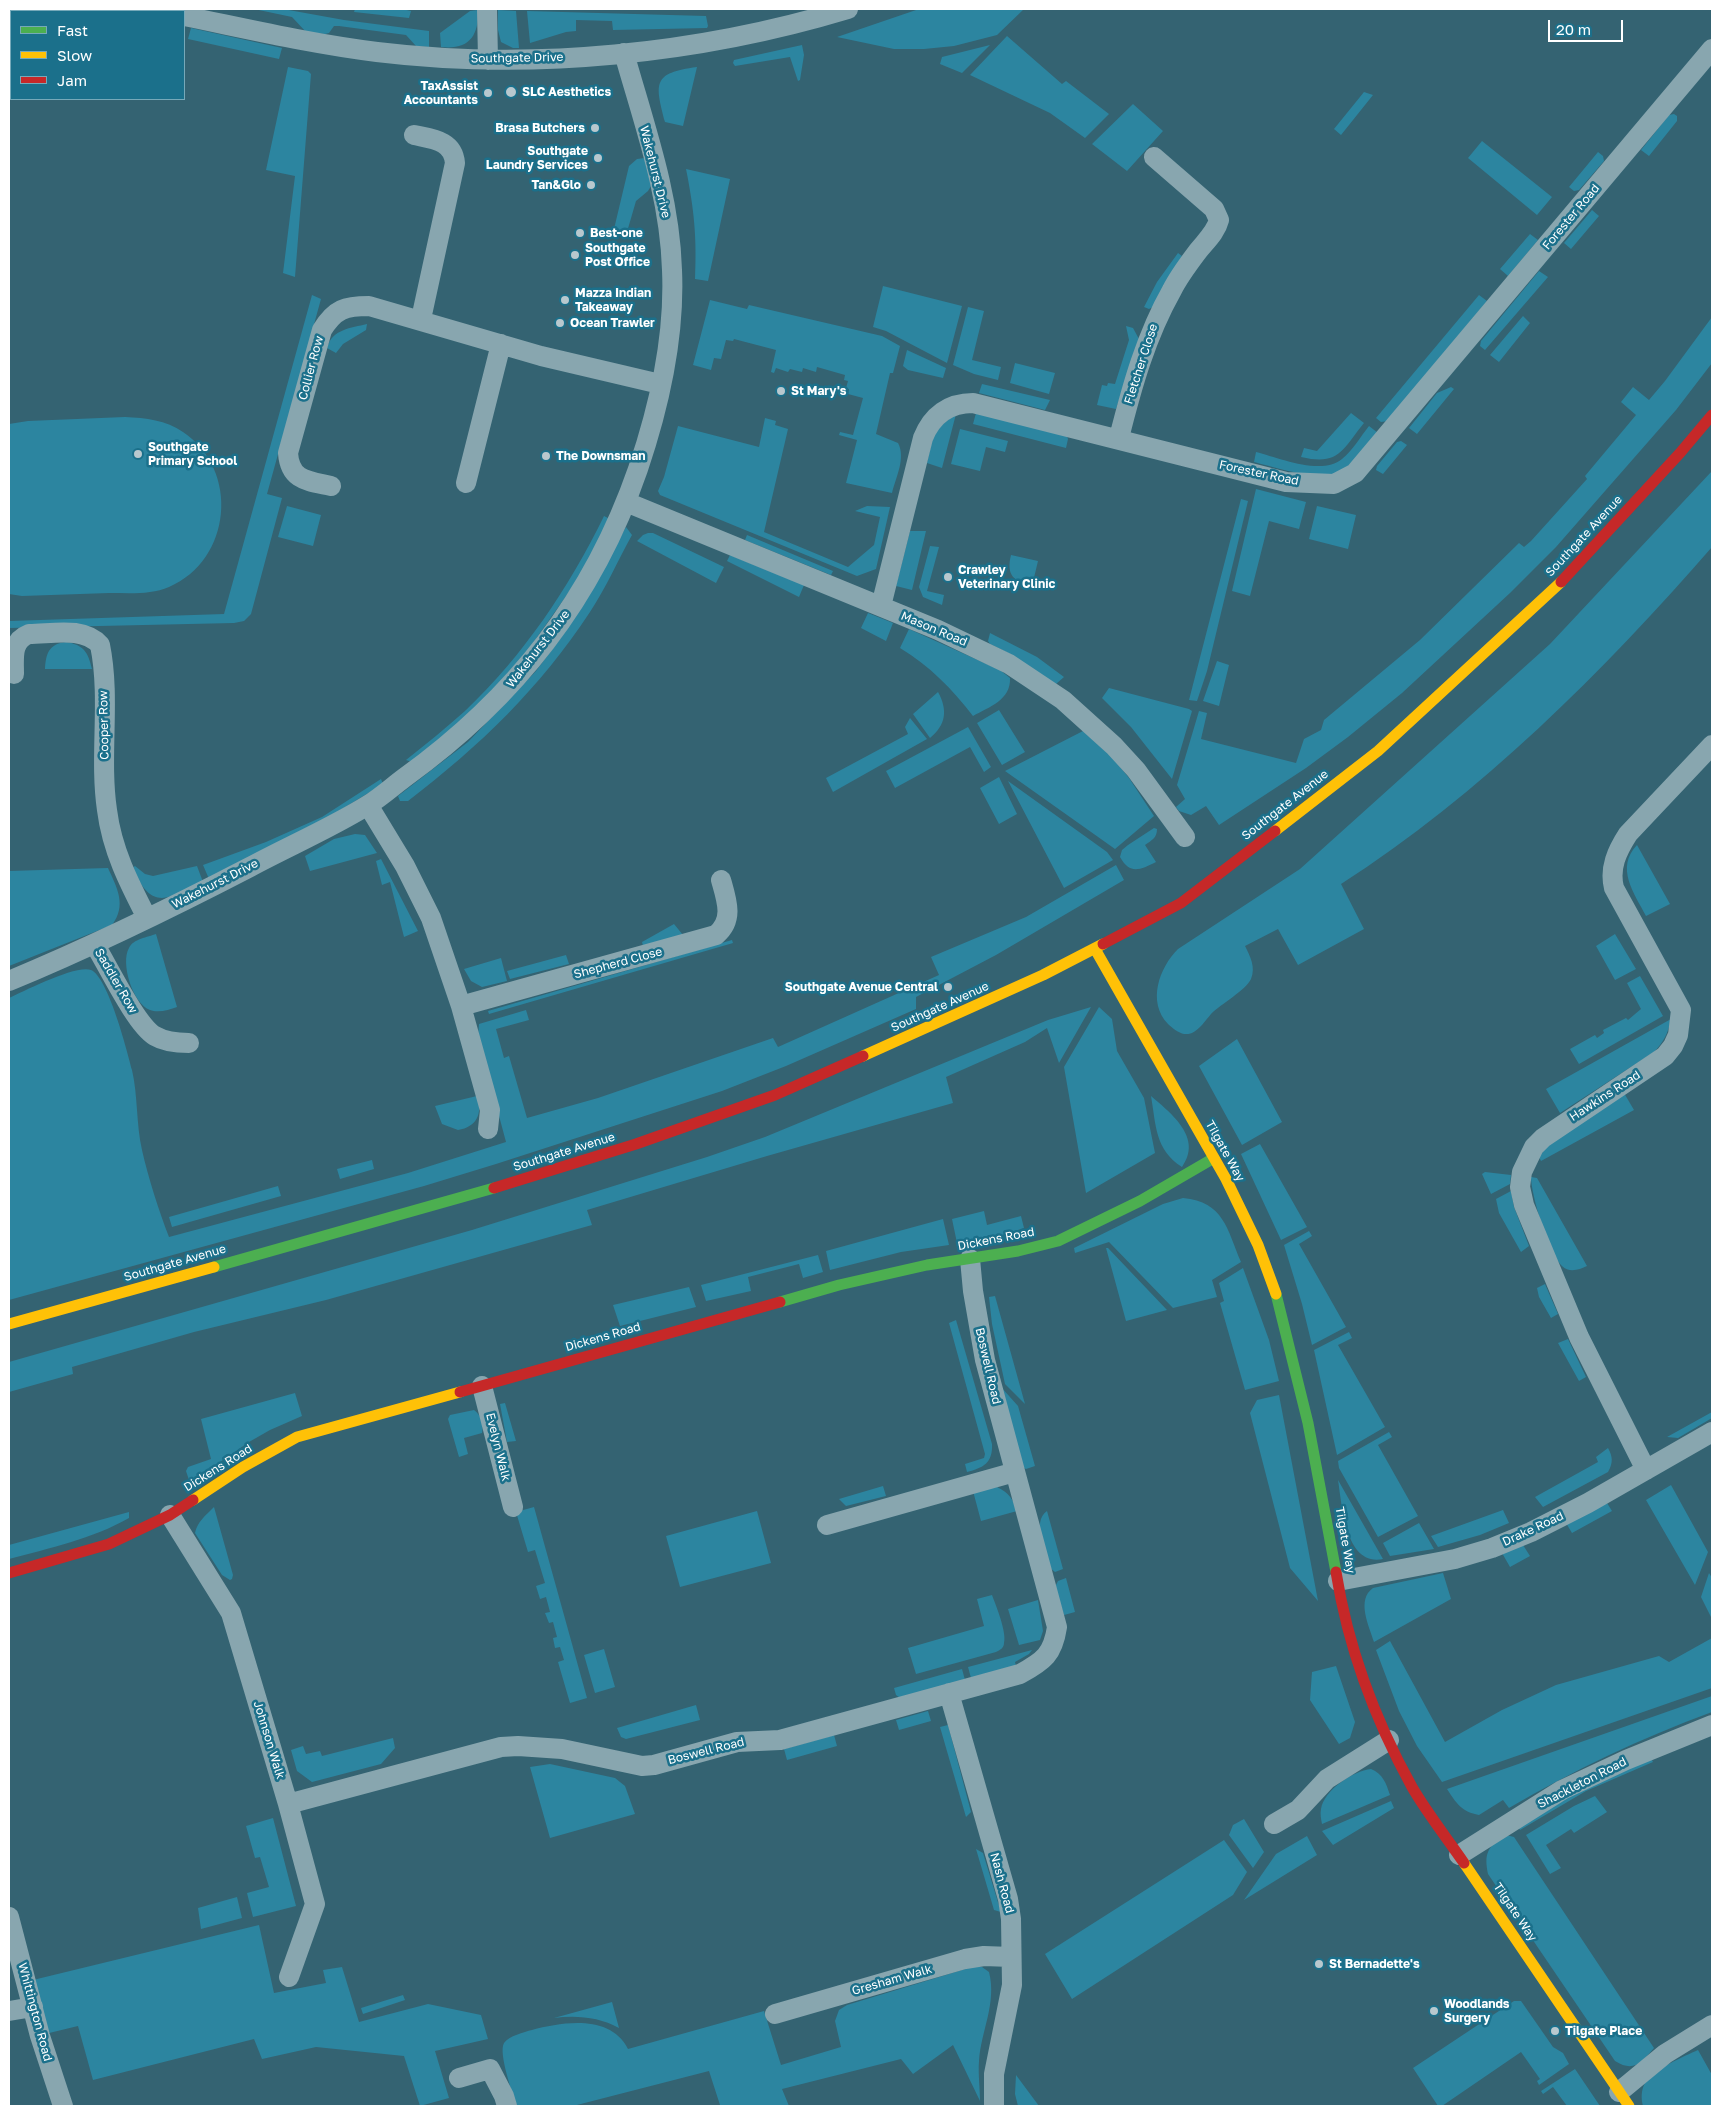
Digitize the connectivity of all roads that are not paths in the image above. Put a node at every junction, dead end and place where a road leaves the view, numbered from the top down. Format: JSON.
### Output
{"nodes":[{"id":1,"x":487,"y":9,"type":"edge"},
{"id":2,"x":848,"y":9,"type":"edge"},
{"id":3,"x":185,"y":16,"type":"edge"},
{"id":4,"x":1712,"y":49,"type":"edge"},
{"id":5,"x":624,"y":53,"type":"junction"},
{"id":6,"x":488,"y":60,"type":"junction"},
{"id":7,"x":414,"y":135,"type":"dead end"},
{"id":8,"x":1154,"y":157,"type":"dead end"},
{"id":9,"x":421,"y":319,"type":"junction"},
{"id":10,"x":501,"y":344,"type":"junction"},
{"id":11,"x":660,"y":384,"type":"junction"},
{"id":12,"x":1712,"y":415,"type":"edge"},
{"id":13,"x":1120,"y":438,"type":"junction"},
{"id":14,"x":466,"y":483,"type":"dead end"},
{"id":15,"x":331,"y":486,"type":"dead end"},
{"id":16,"x":626,"y":502,"type":"junction"},
{"id":17,"x":881,"y":606,"type":"junction"},
{"id":18,"x":14,"y":674,"type":"dead end"},
{"id":19,"x":1712,"y":745,"type":"edge"},
{"id":20,"x":368,"y":805,"type":"junction"},
{"id":21,"x":1185,"y":837,"type":"dead end"},
{"id":22,"x":721,"y":880,"type":"dead end"},
{"id":23,"x":147,"y":918,"type":"junction"},
{"id":24,"x":95,"y":944,"type":"junction"},
{"id":25,"x":1095,"y":949,"type":"junction"},
{"id":26,"x":9,"y":982,"type":"edge"},
{"id":27,"x":461,"y":1006,"type":"junction"},
{"id":28,"x":189,"y":1043,"type":"dead end"},
{"id":29,"x":488,"y":1129,"type":"dead end"},
{"id":30,"x":1214,"y":1158,"type":"junction"},
{"id":31,"x":970,"y":1259,"type":"junction"},
{"id":32,"x":9,"y":1324,"type":"edge"},
{"id":33,"x":482,"y":1386,"type":"junction"},
{"id":34,"x":1712,"y":1432,"type":"edge"},
{"id":35,"x":1646,"y":1470,"type":"junction"},
{"id":36,"x":1015,"y":1472,"type":"junction"},
{"id":37,"x":513,"y":1507,"type":"dead end"},
{"id":38,"x":170,"y":1516,"type":"junction"},
{"id":39,"x":828,"y":1525,"type":"dead end"},
{"id":40,"x":9,"y":1572,"type":"edge"},
{"id":41,"x":1338,"y":1581,"type":"junction"},
{"id":42,"x":949,"y":1693,"type":"junction"},
{"id":43,"x":1712,"y":1725,"type":"edge"},
{"id":44,"x":1389,"y":1740,"type":"junction"},
{"id":45,"x":288,"y":1804,"type":"junction"},
{"id":46,"x":1274,"y":1824,"type":"dead end"},
{"id":47,"x":1459,"y":1855,"type":"junction"},
{"id":48,"x":9,"y":1917,"type":"edge"},
{"id":49,"x":1011,"y":1957,"type":"junction"},
{"id":50,"x":289,"y":1977,"type":"dead end"},
{"id":51,"x":33,"y":2007,"type":"junction"},
{"id":52,"x":9,"y":2011,"type":"edge"},
{"id":53,"x":775,"y":2014,"type":"dead end"},
{"id":54,"x":1712,"y":2026,"type":"edge"},
{"id":55,"x":459,"y":2078,"type":"dead end"},
{"id":56,"x":1624,"y":2099,"type":"edge"},
{"id":57,"x":63,"y":2106,"type":"edge"},
{"id":58,"x":507,"y":2106,"type":"edge"},
{"id":59,"x":994,"y":2106,"type":"edge"}],
"edges":[{"from":1,"to":6,"type":"street"},
{"from":2,"to":5,"type":"street","name":"Southgate Drive"},
{"from":3,"to":6,"type":"street","name":"Southgate Drive"},
{"from":4,"to":13,"type":"street","name":"Forester Road"},
{"from":5,"to":6,"type":"street","name":"Southgate Drive"},
{"from":5,"to":11,"type":"street","name":"Wakehurst Drive"},
{"from":7,"to":9,"type":"street"},
{"from":8,"to":13,"type":"street","name":"Fletcher Close"},
{"from":9,"to":10,"type":"street","name":"Collier Row"},
{"from":9,"to":15,"type":"street","name":"Collier Row"},
{"from":10,"to":11,"type":"street","name":"Collier Row"},
{"from":10,"to":14,"type":"street"},
{"from":11,"to":16,"type":"street","name":"Wakehurst Drive"},
{"from":12,"to":25,"type":"street","name":"Southgate Avenue"},
{"from":13,"to":17,"type":"street","name":"Forester Road"},
{"from":16,"to":17,"type":"street","name":"Mason Road"},
{"from":16,"to":20,"type":"street","name":"Wakehurst Drive"},
{"from":17,"to":21,"type":"street","name":"Mason Road"},
{"from":18,"to":23,"type":"street","name":"Cooper Row"},
{"from":19,"to":35,"type":"street","name":"Hawkins Road"},
{"from":20,"to":23,"type":"street","name":"Wakehurst Drive"},
{"from":20,"to":27,"type":"street"},
{"from":22,"to":27,"type":"street","name":"Shepherd Close"},
{"from":23,"to":24,"type":"street","name":"Wakehurst Drive"},
{"from":24,"to":26,"type":"street","name":"Wakehurst Drive"},
{"from":24,"to":28,"type":"street","name":"Saddler Row"},
{"from":25,"to":30,"type":"street","name":"Tilgate Way"},
{"from":25,"to":32,"type":"street","name":"Southgate Avenue"},
{"from":27,"to":29,"type":"street"},
{"from":30,"to":31,"type":"street","name":"Dickens Road"},
{"from":30,"to":41,"type":"street","name":"Tilgate Way"},
{"from":31,"to":33,"type":"street","name":"Dickens Road"},
{"from":31,"to":36,"type":"street","name":"Boswell Road"},
{"from":33,"to":37,"type":"street","name":"Evelyn Walk"},
{"from":33,"to":38,"type":"street","name":"Dickens Road"},
{"from":34,"to":35,"type":"street","name":"Drake Road"},
{"from":35,"to":41,"type":"street","name":"Drake Road"},
{"from":36,"to":39,"type":"street"},
{"from":36,"to":42,"type":"street","name":"Boswell Road"},
{"from":38,"to":40,"type":"street","name":"Dickens Road"},
{"from":38,"to":45,"type":"street","name":"Johnson Walk"},
{"from":41,"to":44,"type":"street","name":"Tilgate Way"},
{"from":42,"to":45,"type":"street","name":"Boswell Road"},
{"from":42,"to":49,"type":"street","name":"Nash Road"},
{"from":43,"to":47,"type":"street","name":"Shackleton Road"},
{"from":44,"to":46,"type":"street"},
{"from":44,"to":47,"type":"street","name":"Tilgate Way"},
{"from":45,"to":50,"type":"street","name":"Johnson Walk"},
{"from":47,"to":56,"type":"street","name":"Tilgate Way"},
{"from":48,"to":51,"type":"street","name":"Whittington Road"},
{"from":49,"to":53,"type":"street","name":"Gresham Walk"},
{"from":49,"to":59,"type":"street","name":"Nash Road"},
{"from":51,"to":52,"type":"street"},
{"from":51,"to":57,"type":"street","name":"Whittington Road"},
{"from":54,"to":56,"type":"street"},
{"from":55,"to":58,"type":"street"}]}
